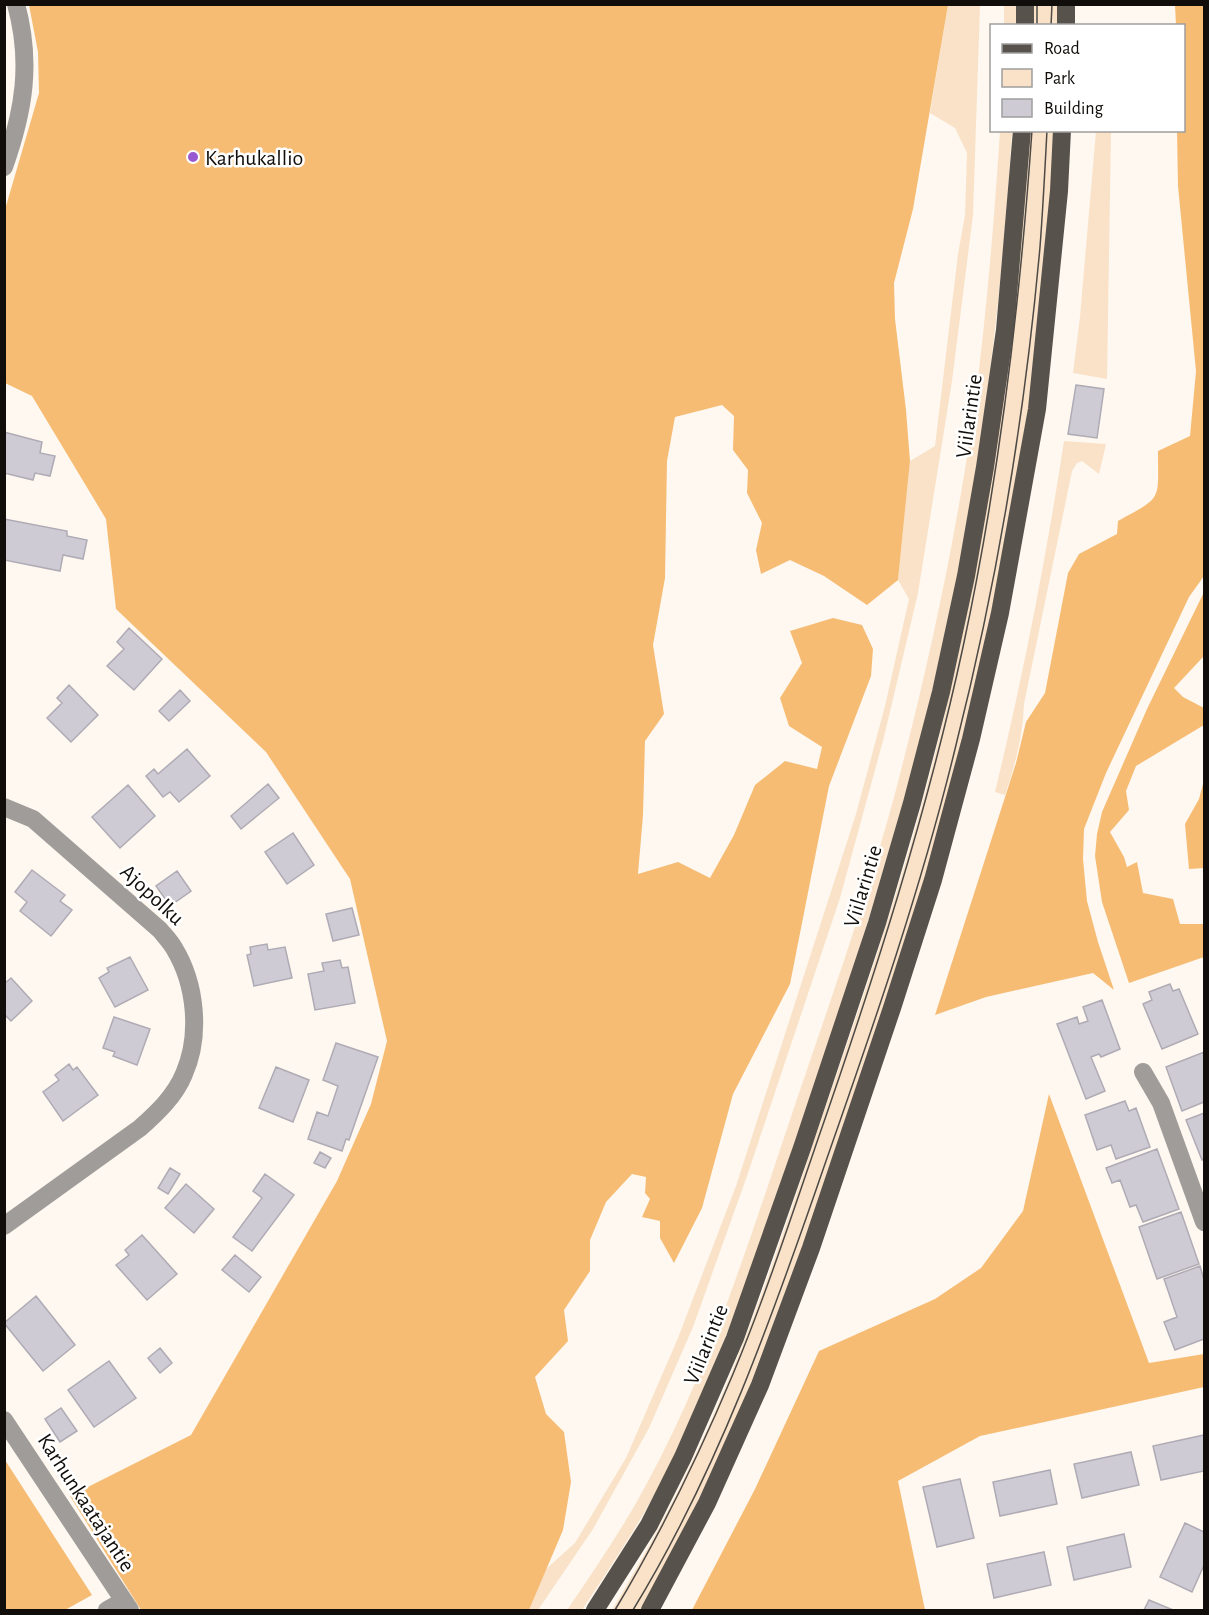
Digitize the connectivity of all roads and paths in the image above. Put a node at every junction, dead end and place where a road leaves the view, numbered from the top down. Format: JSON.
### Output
{"nodes":[{"id":1,"x":16,"y":4,"type":"edge"},
{"id":2,"x":1025,"y":4,"type":"edge"},
{"id":3,"x":1066,"y":4,"type":"edge"},
{"id":4,"x":1025,"y":24,"type":"edge"},
{"id":5,"x":1066,"y":24,"type":"edge"},
{"id":6,"x":1022,"y":132,"type":"edge"},
{"id":7,"x":1062,"y":132,"type":"edge"},
{"id":8,"x":4,"y":167,"type":"edge"},
{"id":9,"x":4,"y":807,"type":"edge"},
{"id":10,"x":1143,"y":1072,"type":"dead end"},
{"id":11,"x":1204,"y":1222,"type":"edge"},
{"id":12,"x":4,"y":1226,"type":"edge"},
{"id":13,"x":4,"y":1420,"type":"edge"},
{"id":14,"x":126,"y":1606,"type":"edge"},
{"id":15,"x":107,"y":1611,"type":"edge"},
{"id":16,"x":595,"y":1611,"type":"edge"},
{"id":17,"x":650,"y":1611,"type":"edge"}],
"edges":[{"from":1,"to":8,"type":"street"},
{"from":2,"to":4,"type":"main road"},
{"from":3,"to":5,"type":"main road"},
{"from":6,"to":16,"type":"main road","name":"Viilarintie"},
{"from":7,"to":17,"type":"main road"},
{"from":9,"to":12,"type":"street","name":"Ajopolku"},
{"from":10,"to":11,"type":"street"},
{"from":13,"to":14,"type":"street","name":"Karhunkaatajantie"},
{"from":14,"to":15,"type":"street"}]}
